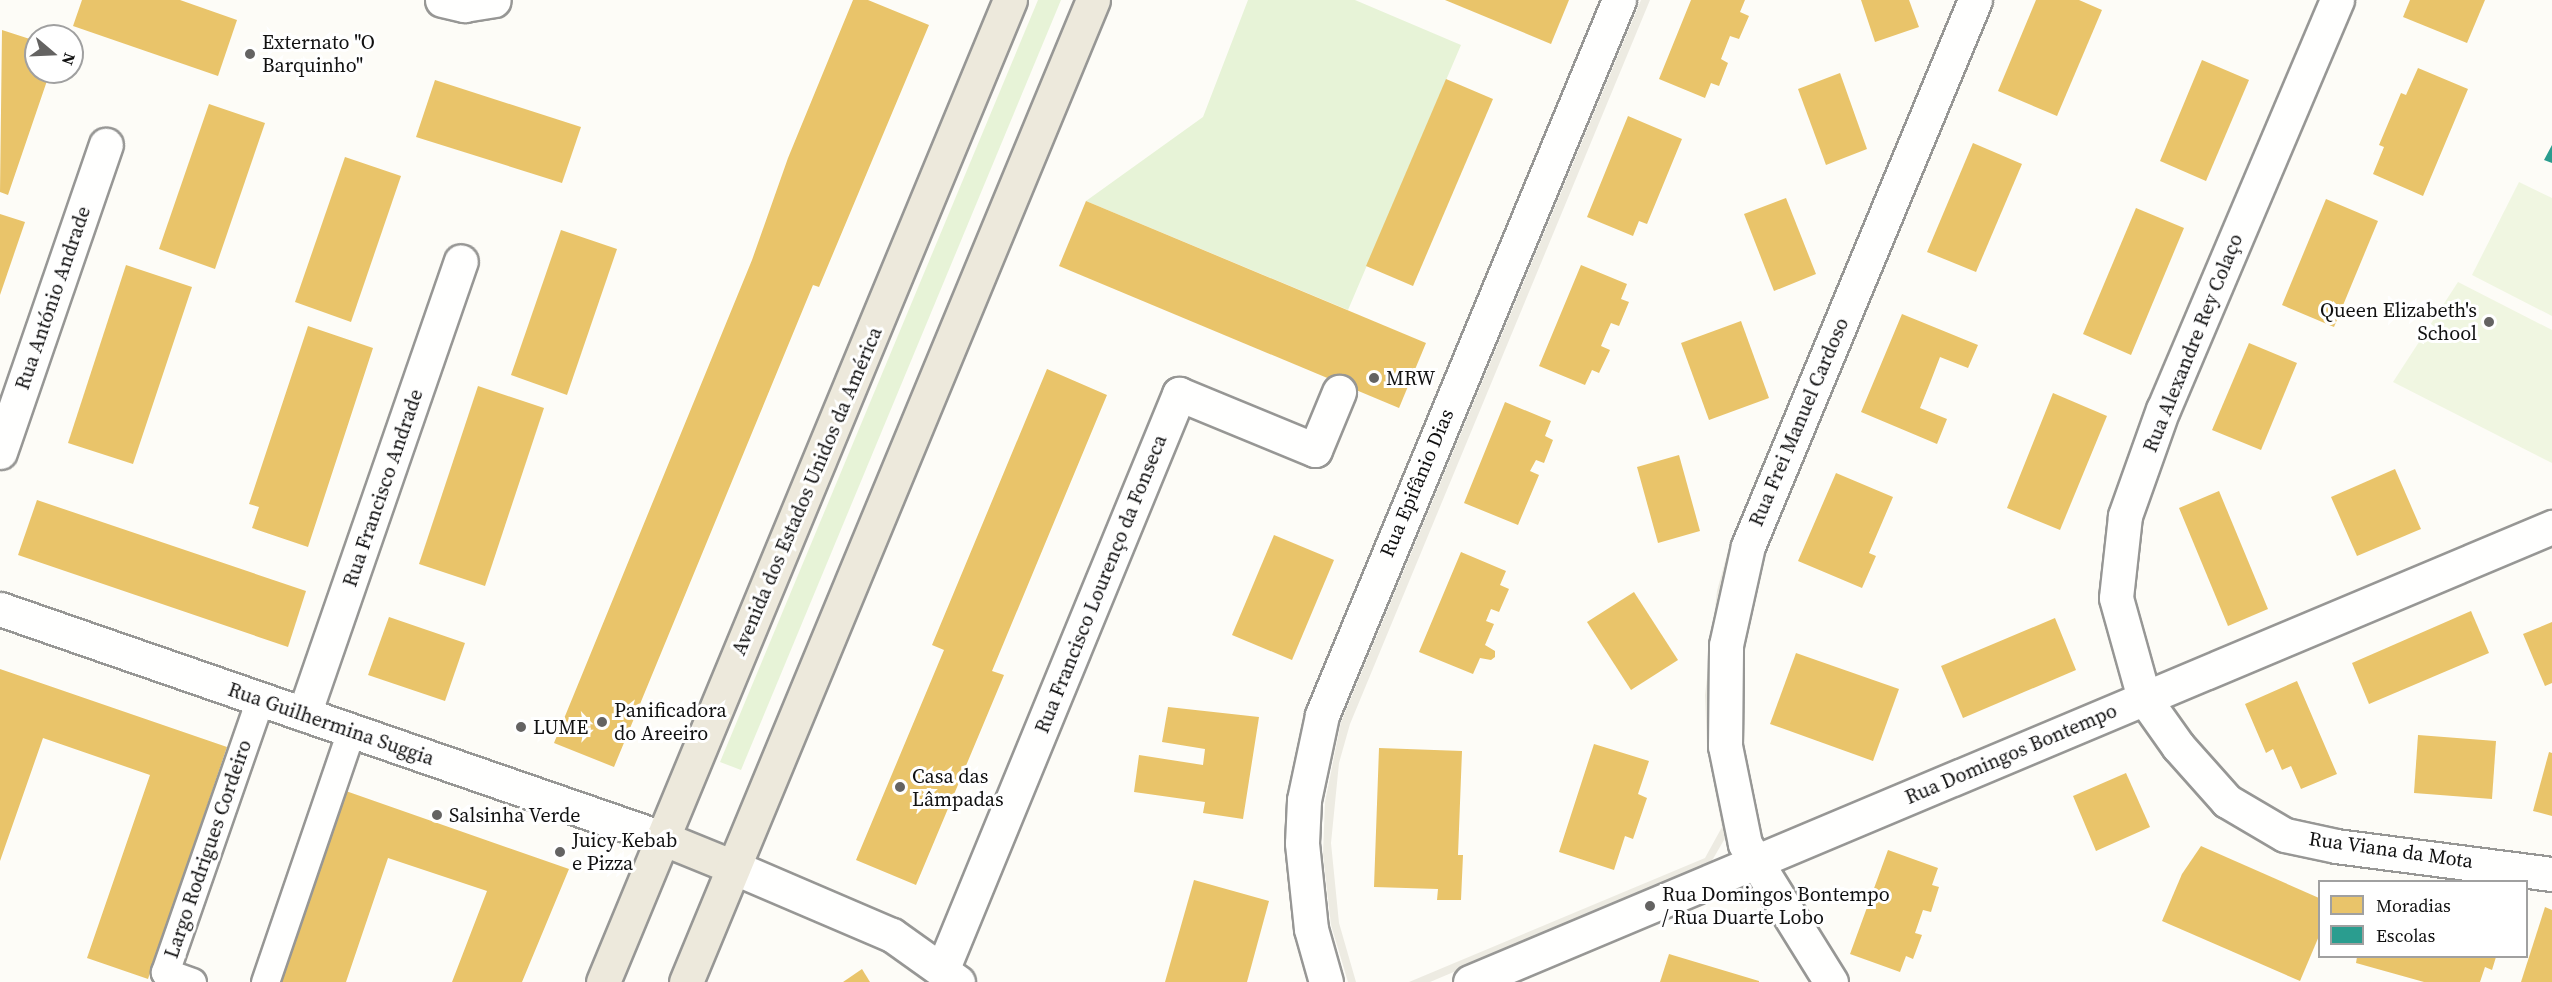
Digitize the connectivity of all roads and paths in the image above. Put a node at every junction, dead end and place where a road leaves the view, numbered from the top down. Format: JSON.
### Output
{"nodes":[{"id":1,"x":442,"y":0,"type":"edge"},
{"id":2,"x":494,"y":0,"type":"edge"},
{"id":3,"x":1010,"y":0,"type":"edge"},
{"id":4,"x":1093,"y":0,"type":"edge"},
{"id":5,"x":1619,"y":0,"type":"edge"},
{"id":6,"x":1976,"y":0,"type":"edge"},
{"id":7,"x":2337,"y":0,"type":"edge"},
{"id":8,"x":106,"y":145,"type":"dead end"},
{"id":9,"x":461,"y":261,"type":"dead end"},
{"id":10,"x":1339,"y":392,"type":"dead end"},
{"id":11,"x":0,"y":452,"type":"edge"},
{"id":12,"x":2552,"y":527,"type":"edge"},
{"id":13,"x":0,"y":609,"type":"edge"},
{"id":14,"x":2144,"y":698,"type":"junction"},
{"id":15,"x":260,"y":699,"type":"junction"},
{"id":16,"x":304,"y":714,"type":"junction"},
{"id":17,"x":351,"y":731,"type":"junction"},
{"id":18,"x":662,"y":838,"type":"junction"},
{"id":19,"x":1757,"y":861,"type":"junction"},
{"id":20,"x":733,"y":867,"type":"junction"},
{"id":21,"x":2552,"y":874,"type":"edge"},
{"id":22,"x":951,"y":975,"type":"edge"},
{"id":23,"x":192,"y":982,"type":"edge"},
{"id":24,"x":265,"y":982,"type":"edge"},
{"id":25,"x":603,"y":982,"type":"edge"},
{"id":26,"x":686,"y":982,"type":"edge"},
{"id":27,"x":1326,"y":982,"type":"edge"},
{"id":28,"x":1470,"y":982,"type":"edge"},
{"id":29,"x":1831,"y":982,"type":"edge"}],
"edges":[{"from":1,"to":2,"type":"street"},
{"from":3,"to":18,"type":"main road","name":"Avenida dos Estados Unidos da América"},
{"from":4,"to":20,"type":"main road"},
{"from":5,"to":27,"type":"street","name":"Rua Epifânio Dias"},
{"from":6,"to":19,"type":"street","name":"Rua Frei Manuel Cardoso"},
{"from":7,"to":14,"type":"street","name":"Rua Alexandre Rey Colaço"},
{"from":8,"to":11,"type":"street","name":"Rua António Andrade"},
{"from":9,"to":16,"type":"street","name":"Rua Francisco Andrade"},
{"from":10,"to":22,"type":"street","name":"Rua Francisco Lourenço da Fonseca"},
{"from":12,"to":14,"type":"street","name":"Rua Domingos Bontempo"},
{"from":13,"to":15,"type":"street","name":"Rua Guilhermina Suggia"},
{"from":14,"to":19,"type":"street","name":"Rua Domingos Bontempo"},
{"from":14,"to":21,"type":"street","name":"Rua Viana da Mota"},
{"from":15,"to":16,"type":"street","name":"Rua Guilhermina Suggia"},
{"from":15,"to":23,"type":"street","name":"Largo Rodrigues Cordeiro"},
{"from":16,"to":17,"type":"street","name":"Rua Guilhermina Suggia"},
{"from":17,"to":18,"type":"street","name":"Rua Guilhermina Suggia"},
{"from":17,"to":24,"type":"street"},
{"from":18,"to":20,"type":"main road"},
{"from":18,"to":25,"type":"main road","name":"Avenida dos Estados Unidos da América"},
{"from":19,"to":28,"type":"street","name":"Rua Domingos Bontempo"},
{"from":19,"to":29,"type":"street","name":"Rua Frei Manuel Cardoso"},
{"from":20,"to":22,"type":"street","name":"Rua Francisco Lourenço da Fonseca"},
{"from":20,"to":26,"type":"main road"}]}
